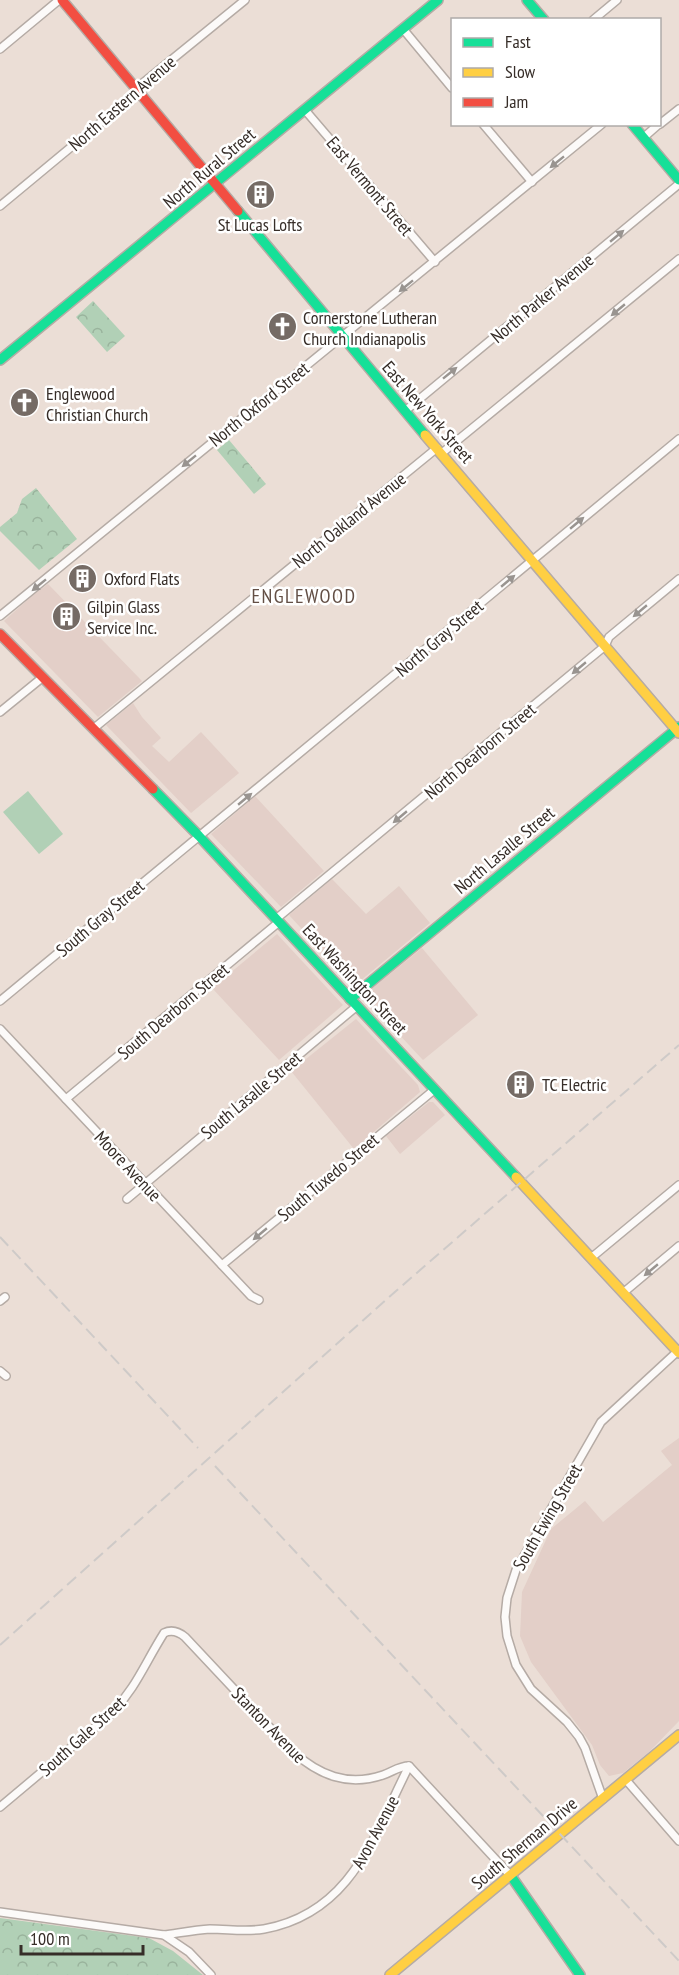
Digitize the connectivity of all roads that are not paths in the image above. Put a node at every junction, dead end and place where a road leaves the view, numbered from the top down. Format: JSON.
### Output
{"nodes":[{"id":1,"x":60,"y":0,"type":"edge"},
{"id":2,"x":244,"y":0,"type":"edge"},
{"id":3,"x":438,"y":0,"type":"edge"},
{"id":4,"x":527,"y":0,"type":"edge"},
{"id":5,"x":617,"y":0,"type":"edge"},
{"id":6,"x":542,"y":18,"type":"edge"},
{"id":7,"x":596,"y":18,"type":"edge"},
{"id":8,"x":403,"y":29,"type":"junction"},
{"id":9,"x":0,"y":49,"type":"edge"},
{"id":10,"x":451,"y":86,"type":"edge"},
{"id":11,"x":137,"y":91,"type":"junction"},
{"id":12,"x":679,"y":109,"type":"edge"},
{"id":13,"x":305,"y":110,"type":"junction"},
{"id":14,"x":661,"y":122,"type":"edge"},
{"id":15,"x":485,"y":126,"type":"edge"},
{"id":16,"x":600,"y":126,"type":"edge"},
{"id":17,"x":634,"y":126,"type":"edge"},
{"id":18,"x":657,"y":126,"type":"edge"},
{"id":19,"x":643,"y":138,"type":"junction"},
{"id":20,"x":532,"y":182,"type":"junction"},
{"id":21,"x":679,"y":182,"type":"edge"},
{"id":22,"x":215,"y":184,"type":"junction"},
{"id":23,"x":0,"y":206,"type":"edge"},
{"id":24,"x":679,"y":259,"type":"edge"},
{"id":25,"x":435,"y":262,"type":"junction"},
{"id":26,"x":343,"y":337,"type":"junction"},
{"id":27,"x":0,"y":360,"type":"edge"},
{"id":28,"x":405,"y":411,"type":"junction"},
{"id":29,"x":679,"y":439,"type":"edge"},
{"id":30,"x":440,"y":451,"type":"junction"},
{"id":31,"x":532,"y":560,"type":"junction"},
{"id":32,"x":679,"y":579,"type":"edge"},
{"id":33,"x":0,"y":616,"type":"edge"},
{"id":34,"x":0,"y":634,"type":"edge"},
{"id":35,"x":605,"y":646,"type":"junction"},
{"id":36,"x":43,"y":677,"type":"junction"},
{"id":37,"x":0,"y":712,"type":"edge"},
{"id":38,"x":93,"y":729,"type":"junction"},
{"id":39,"x":678,"y":730,"type":"edge"},
{"id":40,"x":200,"y":836,"type":"junction"},
{"id":41,"x":278,"y":921,"type":"junction"},
{"id":42,"x":0,"y":1001,"type":"edge"},
{"id":43,"x":354,"y":1003,"type":"junction"},
{"id":44,"x":0,"y":1029,"type":"edge"},
{"id":45,"x":434,"y":1090,"type":"junction"},
{"id":46,"x":66,"y":1099,"type":"junction"},
{"id":47,"x":145,"y":1183,"type":"junction"},
{"id":48,"x":679,"y":1185,"type":"edge"},
{"id":49,"x":127,"y":1199,"type":"dead end"},
{"id":50,"x":679,"y":1246,"type":"edge"},
{"id":51,"x":591,"y":1258,"type":"junction"},
{"id":52,"x":222,"y":1265,"type":"junction"},
{"id":53,"x":623,"y":1293,"type":"junction"},
{"id":54,"x":259,"y":1300,"type":"dead end"},
{"id":55,"x":678,"y":1352,"type":"edge"},
{"id":56,"x":175,"y":1632,"type":"joint"},
{"id":57,"x":679,"y":1736,"type":"edge"},
{"id":58,"x":409,"y":1766,"type":"junction"},
{"id":59,"x":626,"y":1780,"type":"junction"},
{"id":60,"x":603,"y":1799,"type":"junction"},
{"id":61,"x":0,"y":1807,"type":"edge"},
{"id":62,"x":679,"y":1841,"type":"edge"},
{"id":63,"x":511,"y":1876,"type":"junction"},
{"id":64,"x":0,"y":1912,"type":"edge"},
{"id":65,"x":164,"y":1935,"type":"junction"},
{"id":66,"x":212,"y":1975,"type":"edge"},
{"id":67,"x":390,"y":1975,"type":"edge"},
{"id":68,"x":580,"y":1975,"type":"edge"}],
"edges":[{"from":1,"to":9,"type":"street"},
{"from":1,"to":11,"type":"main road","name":"East New York Street"},
{"from":2,"to":11,"type":"street","name":"North Eastern Avenue"},
{"from":3,"to":8,"type":"main road","name":"North Rural Street"},
{"from":4,"to":6,"type":"main road"},
{"from":5,"to":7,"type":"street"},
{"from":8,"to":10,"type":"street"},
{"from":8,"to":13,"type":"main road","name":"North Rural Street"},
{"from":11,"to":22,"type":"main road","name":"East New York Street"},
{"from":11,"to":23,"type":"street","name":"North Eastern Avenue"},
{"from":12,"to":14,"type":"street"},
{"from":13,"to":22,"type":"main road","name":"North Rural Street"},
{"from":13,"to":25,"type":"street","name":"East Vermont Street"},
{"from":15,"to":20,"type":"street"},
{"from":16,"to":20,"type":"street","name":"North Oxford Street","one_way":true},
{"from":17,"to":19,"type":"main road"},
{"from":18,"to":19,"type":"street"},
{"from":19,"to":21,"type":"main road"},
{"from":20,"to":25,"type":"street","name":"North Oxford Street"},
{"from":28,"to":21,"type":"street","name":"North Parker Avenue","one_way":true},
{"from":22,"to":26,"type":"main road","name":"East New York Street"},
{"from":22,"to":27,"type":"main road","name":"North Rural Street"},
{"from":24,"to":30,"type":"street","name":"North Oakland Avenue","one_way":true},
{"from":25,"to":26,"type":"street","name":"North Oxford Street","one_way":true},
{"from":26,"to":28,"type":"main road","name":"East New York Street"},
{"from":26,"to":33,"type":"street","name":"North Oxford Street","one_way":true},
{"from":28,"to":30,"type":"main road","name":"East New York Street"},
{"from":31,"to":29,"type":"street","name":"North Gray Street","one_way":true},
{"from":30,"to":31,"type":"main road","name":"East New York Street"},
{"from":30,"to":38,"type":"street","name":"North Oakland Avenue"},
{"from":31,"to":35,"type":"main road","name":"East New York Street"},
{"from":40,"to":31,"type":"street","name":"North Gray Street","one_way":true},
{"from":32,"to":35,"type":"street","name":"North Dearborn Street","one_way":true},
{"from":34,"to":36,"type":"main road","name":"East Washington Street"},
{"from":35,"to":39,"type":"main road","name":"East New York Street"},
{"from":35,"to":41,"type":"street","name":"North Dearborn Street","one_way":true},
{"from":36,"to":37,"type":"street"},
{"from":36,"to":38,"type":"main road","name":"East Washington Street"},
{"from":38,"to":40,"type":"main road","name":"East Washington Street"},
{"from":39,"to":43,"type":"main road","name":"North Lasalle Street"},
{"from":40,"to":41,"type":"main road","name":"East Washington Street"},
{"from":40,"to":42,"type":"street","name":"South Gray Street"},
{"from":41,"to":43,"type":"main road","name":"East Washington Street"},
{"from":41,"to":46,"type":"street","name":"South Dearborn Street"},
{"from":43,"to":45,"type":"main road","name":"East Washington Street"},
{"from":43,"to":47,"type":"street","name":"South Lasalle Street"},
{"from":44,"to":46,"type":"street","name":"Moore Avenue"},
{"from":45,"to":51,"type":"main road","name":"East Washington Street"},
{"from":45,"to":52,"type":"street","name":"South Tuxedo Street","one_way":true},
{"from":46,"to":47,"type":"street","name":"Moore Avenue"},
{"from":47,"to":49,"type":"street","name":"South Lasalle Street"},
{"from":47,"to":52,"type":"street","name":"Moore Avenue"},
{"from":48,"to":51,"type":"street"},
{"from":50,"to":53,"type":"street","one_way":true},
{"from":51,"to":53,"type":"main road","name":"East Washington Street"},
{"from":52,"to":54,"type":"street","name":"Moore Avenue"},
{"from":53,"to":55,"type":"main road","name":"East Washington Street"},
{"from":55,"to":60,"type":"street","name":"South Ewing Street"},
{"from":56,"to":58,"type":"street","name":"Stanton Avenue"},
{"from":56,"to":61,"type":"street","name":"South Gale Street"},
{"from":57,"to":59,"type":"main road","name":"South Sherman Drive"},
{"from":58,"to":63,"type":"street"},
{"from":58,"to":65,"type":"street","name":"Avon Avenue"},
{"from":59,"to":60,"type":"main road","name":"South Sherman Drive"},
{"from":59,"to":62,"type":"street"},
{"from":60,"to":63,"type":"main road","name":"South Sherman Drive"},
{"from":63,"to":67,"type":"main road","name":"South Sherman Drive"},
{"from":63,"to":68,"type":"main road"},
{"from":64,"to":65,"type":"street"},
{"from":65,"to":66,"type":"street"}]}
